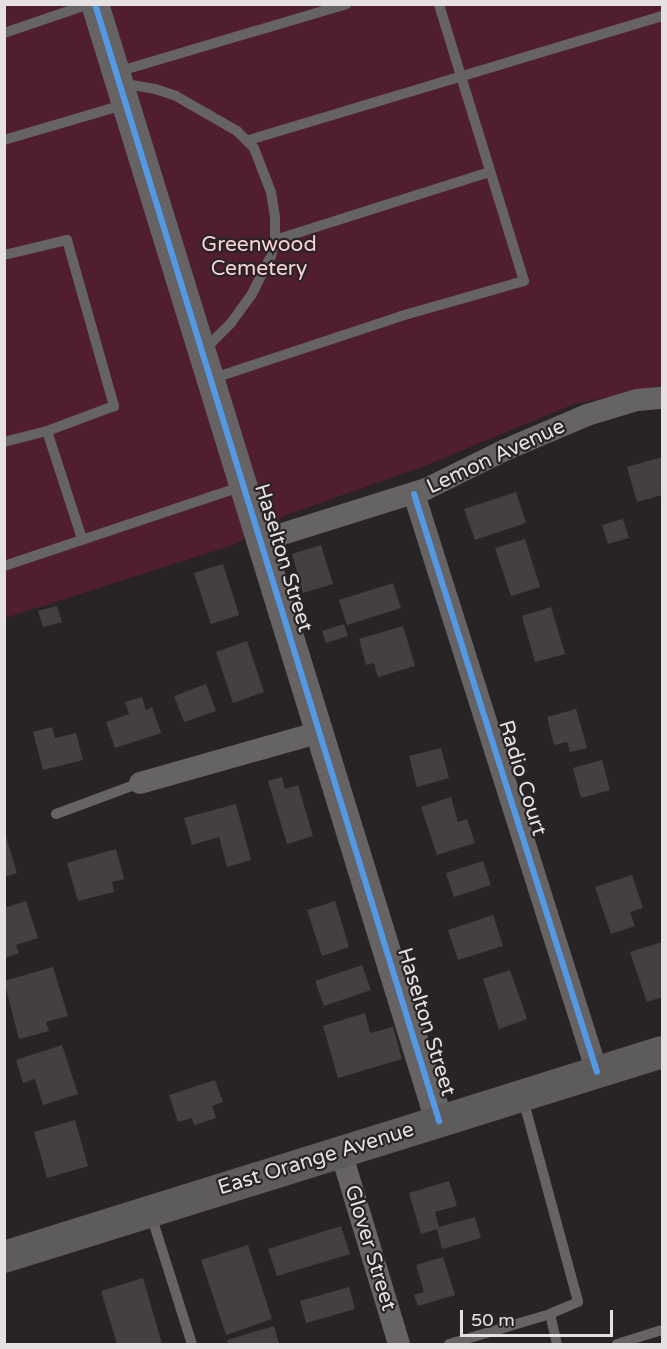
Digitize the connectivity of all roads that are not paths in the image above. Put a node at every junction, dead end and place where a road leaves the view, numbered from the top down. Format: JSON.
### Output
{"nodes":[{"id":1,"x":89,"y":4,"type":"edge"},
{"id":2,"x":95,"y":4,"type":"edge"},
{"id":3,"x":346,"y":4,"type":"edge"},
{"id":4,"x":439,"y":4,"type":"edge"},
{"id":5,"x":663,"y":16,"type":"edge"},
{"id":6,"x":4,"y":33,"type":"edge"},
{"id":7,"x":461,"y":78,"type":"junction"},
{"id":8,"x":121,"y":86,"type":"junction"},
{"id":9,"x":4,"y":140,"type":"edge"},
{"id":10,"x":249,"y":140,"type":"junction"},
{"id":11,"x":490,"y":172,"type":"junction"},
{"id":12,"x":275,"y":240,"type":"junction"},
{"id":13,"x":4,"y":255,"type":"edge"},
{"id":14,"x":202,"y":352,"type":"junction"},
{"id":15,"x":210,"y":379,"type":"junction"},
{"id":16,"x":663,"y":398,"type":"edge"},
{"id":17,"x":47,"y":431,"type":"junction"},
{"id":18,"x":4,"y":442,"type":"edge"},
{"id":19,"x":244,"y":486,"type":"junction"},
{"id":20,"x":414,"y":494,"type":"junction"},
{"id":21,"x":82,"y":539,"type":"junction"},
{"id":22,"x":261,"y":540,"type":"junction"},
{"id":23,"x":4,"y":566,"type":"edge"},
{"id":24,"x":320,"y":732,"type":"junction"},
{"id":25,"x":140,"y":783,"type":"joint"},
{"id":26,"x":56,"y":814,"type":"dead end"},
{"id":27,"x":663,"y":1052,"type":"edge"},
{"id":28,"x":597,"y":1072,"type":"junction"},
{"id":29,"x":522,"y":1095,"type":"junction"},
{"id":30,"x":439,"y":1121,"type":"junction"},
{"id":31,"x":340,"y":1152,"type":"junction"},
{"id":32,"x":150,"y":1212,"type":"junction"},
{"id":33,"x":4,"y":1257,"type":"edge"},
{"id":34,"x":550,"y":1314,"type":"junction"},
{"id":35,"x":663,"y":1330,"type":"edge"},
{"id":36,"x":192,"y":1344,"type":"edge"},
{"id":37,"x":399,"y":1344,"type":"edge"},
{"id":38,"x":449,"y":1344,"type":"edge"},
{"id":39,"x":557,"y":1344,"type":"edge"},
{"id":40,"x":616,"y":1344,"type":"edge"}],
"edges":[{"from":1,"to":6,"type":"lane"},
{"from":2,"to":8,"type":"street","name":"Haselton Street"},
{"from":3,"to":8,"type":"lane"},
{"from":4,"to":7,"type":"lane"},
{"from":5,"to":7,"type":"lane"},
{"from":7,"to":10,"type":"lane"},
{"from":7,"to":11,"type":"lane"},
{"from":8,"to":9,"type":"lane"},
{"from":8,"to":10,"type":"lane"},
{"from":8,"to":14,"type":"street","name":"Haselton Street"},
{"from":10,"to":12,"type":"lane"},
{"from":11,"to":12,"type":"lane"},
{"from":11,"to":15,"type":"lane"},
{"from":12,"to":14,"type":"lane"},
{"from":13,"to":17,"type":"lane"},
{"from":14,"to":15,"type":"street","name":"Haselton Street"},
{"from":15,"to":19,"type":"street","name":"Haselton Street"},
{"from":16,"to":20,"type":"street","name":"Lemon Avenue"},
{"from":17,"to":18,"type":"lane"},
{"from":17,"to":21,"type":"lane"},
{"from":19,"to":21,"type":"lane"},
{"from":19,"to":22,"type":"street","name":"Haselton Street"},
{"from":20,"to":22,"type":"street","name":"Lemon Avenue"},
{"from":20,"to":28,"type":"street","name":"Radio Court"},
{"from":21,"to":23,"type":"lane"},
{"from":22,"to":24,"type":"street","name":"Haselton Street"},
{"from":24,"to":25,"type":"street"},
{"from":24,"to":30,"type":"street","name":"Haselton Street"},
{"from":25,"to":26,"type":"lane"},
{"from":27,"to":28,"type":"main road","name":"East Orange Avenue"},
{"from":28,"to":29,"type":"main road","name":"East Orange Avenue"},
{"from":29,"to":30,"type":"main road","name":"East Orange Avenue"},
{"from":29,"to":34,"type":"lane"},
{"from":30,"to":31,"type":"main road","name":"East Orange Avenue"},
{"from":31,"to":32,"type":"main road","name":"East Orange Avenue"},
{"from":31,"to":37,"type":"street","name":"Glover Street"},
{"from":32,"to":33,"type":"main road","name":"East Orange Avenue"},
{"from":32,"to":36,"type":"lane"},
{"from":34,"to":38,"type":"lane"},
{"from":34,"to":39,"type":"lane"},
{"from":35,"to":40,"type":"lane"}]}
